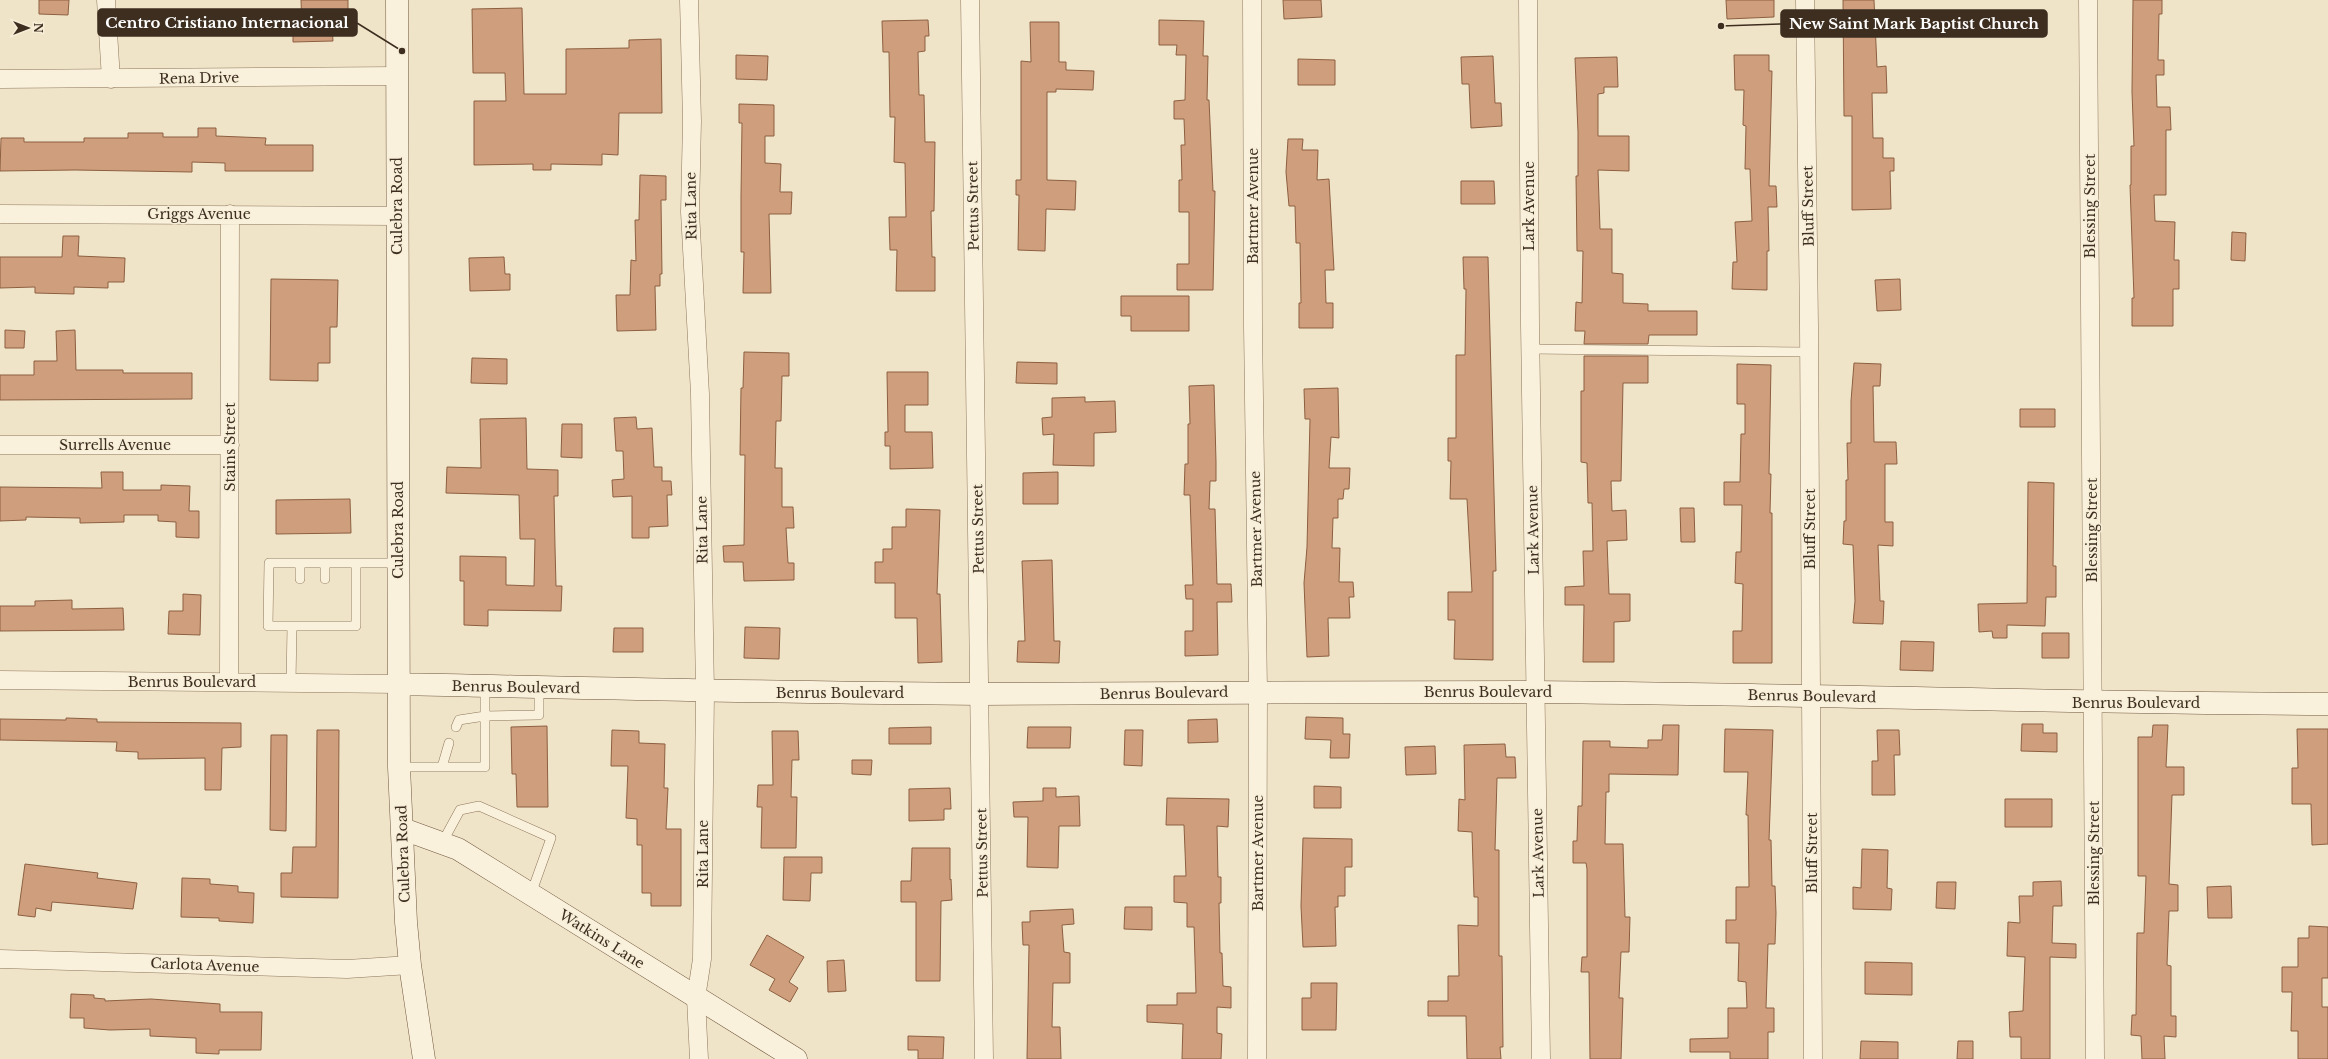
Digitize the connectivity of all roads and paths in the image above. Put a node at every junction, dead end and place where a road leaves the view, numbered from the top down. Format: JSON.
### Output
{"nodes":[{"id":1,"x":106,"y":0,"type":"edge"},
{"id":2,"x":397,"y":0,"type":"edge"},
{"id":3,"x":689,"y":0,"type":"edge"},
{"id":4,"x":970,"y":0,"type":"edge"},
{"id":5,"x":1252,"y":0,"type":"edge"},
{"id":6,"x":1528,"y":0,"type":"edge"},
{"id":7,"x":1805,"y":0,"type":"edge"},
{"id":8,"x":2088,"y":0,"type":"edge"},
{"id":9,"x":397,"y":76,"type":"junction"},
{"id":10,"x":0,"y":79,"type":"edge"},
{"id":11,"x":110,"y":79,"type":"junction"},
{"id":12,"x":0,"y":214,"type":"edge"},
{"id":13,"x":230,"y":214,"type":"junction"},
{"id":14,"x":398,"y":216,"type":"junction"},
{"id":15,"x":1530,"y":348,"type":"junction"},
{"id":16,"x":1809,"y":352,"type":"junction"},
{"id":17,"x":0,"y":446,"type":"edge"},
{"id":18,"x":230,"y":446,"type":"junction"},
{"id":19,"x":398,"y":563,"type":"junction"},
{"id":20,"x":300,"y":564,"type":"junction"},
{"id":21,"x":325,"y":564,"type":"junction"},
{"id":22,"x":356,"y":564,"type":"junction"},
{"id":23,"x":300,"y":579,"type":"dead end"},
{"id":24,"x":325,"y":579,"type":"dead end"},
{"id":25,"x":298,"y":624,"type":"junction"},
{"id":26,"x":0,"y":680,"type":"edge"},
{"id":27,"x":229,"y":681,"type":"junction"},
{"id":28,"x":291,"y":684,"type":"junction"},
{"id":29,"x":398,"y":684,"type":"junction"},
{"id":30,"x":485,"y":686,"type":"junction"},
{"id":31,"x":539,"y":687,"type":"junction"},
{"id":32,"x":1258,"y":691,"type":"junction"},
{"id":33,"x":705,"y":692,"type":"junction"},
{"id":34,"x":1536,"y":692,"type":"junction"},
{"id":35,"x":980,"y":694,"type":"junction"},
{"id":36,"x":1812,"y":696,"type":"junction"},
{"id":37,"x":2093,"y":703,"type":"junction"},
{"id":38,"x":2328,"y":704,"type":"edge"},
{"id":39,"x":485,"y":716,"type":"junction"},
{"id":40,"x":456,"y":727,"type":"dead end"},
{"id":41,"x":449,"y":743,"type":"dead end"},
{"id":42,"x":399,"y":767,"type":"junction"},
{"id":43,"x":442,"y":767,"type":"junction"},
{"id":44,"x":403,"y":829,"type":"junction"},
{"id":45,"x":442,"y":843,"type":"junction"},
{"id":46,"x":530,"y":894,"type":"junction"},
{"id":47,"x":0,"y":959,"type":"edge"},
{"id":48,"x":410,"y":965,"type":"junction"},
{"id":49,"x":696,"y":998,"type":"junction"},
{"id":50,"x":424,"y":1059,"type":"edge"},
{"id":51,"x":699,"y":1059,"type":"edge"},
{"id":52,"x":796,"y":1059,"type":"edge"},
{"id":53,"x":984,"y":1059,"type":"edge"},
{"id":54,"x":1257,"y":1059,"type":"edge"},
{"id":55,"x":1541,"y":1059,"type":"edge"},
{"id":56,"x":1813,"y":1059,"type":"edge"},
{"id":57,"x":2095,"y":1059,"type":"edge"}],
"edges":[{"from":1,"to":11,"type":"street"},
{"from":2,"to":9,"type":"street","name":"Culebra Road"},
{"from":3,"to":33,"type":"street","name":"Rita Lane"},
{"from":4,"to":35,"type":"street","name":"Pettus Street"},
{"from":5,"to":32,"type":"street","name":"Bartmer Avenue"},
{"from":6,"to":15,"type":"street","name":"Lark Avenue"},
{"from":7,"to":16,"type":"street","name":"Bluff Street"},
{"from":8,"to":37,"type":"street","name":"Blessing Street"},
{"from":9,"to":11,"type":"street","name":"Rena Drive"},
{"from":9,"to":14,"type":"street","name":"Culebra Road"},
{"from":10,"to":11,"type":"street","name":"Rena Drive"},
{"from":12,"to":13,"type":"street","name":"Griggs Avenue"},
{"from":13,"to":14,"type":"street","name":"Griggs Avenue"},
{"from":13,"to":18,"type":"street","name":"Stains Street"},
{"from":14,"to":19,"type":"street","name":"Culebra Road"},
{"from":15,"to":16,"type":"lane"},
{"from":15,"to":34,"type":"street","name":"Lark Avenue"},
{"from":16,"to":36,"type":"street","name":"Bluff Street"},
{"from":17,"to":18,"type":"street","name":"Surrells Avenue"},
{"from":18,"to":27,"type":"street","name":"Stains Street"},
{"from":19,"to":22,"type":"lane"},
{"from":19,"to":29,"type":"street","name":"Culebra Road"},
{"from":20,"to":21,"type":"lane"},
{"from":20,"to":23,"type":"lane"},
{"from":20,"to":25,"type":"lane"},
{"from":21,"to":22,"type":"lane"},
{"from":21,"to":24,"type":"lane"},
{"from":22,"to":25,"type":"lane"},
{"from":25,"to":28,"type":"lane"},
{"from":26,"to":27,"type":"street","name":"Benrus Boulevard"},
{"from":27,"to":28,"type":"street","name":"Benrus Boulevard"},
{"from":28,"to":29,"type":"street","name":"Benrus Boulevard"},
{"from":29,"to":30,"type":"street","name":"Benrus Boulevard"},
{"from":29,"to":42,"type":"street","name":"Culebra Road"},
{"from":30,"to":31,"type":"street","name":"Benrus Boulevard"},
{"from":30,"to":39,"type":"lane"},
{"from":31,"to":33,"type":"street","name":"Benrus Boulevard"},
{"from":31,"to":39,"type":"lane"},
{"from":32,"to":34,"type":"street","name":"Benrus Boulevard"},
{"from":32,"to":35,"type":"street","name":"Benrus Boulevard"},
{"from":32,"to":54,"type":"street","name":"Bartmer Avenue"},
{"from":33,"to":35,"type":"street","name":"Benrus Boulevard"},
{"from":33,"to":49,"type":"street","name":"Rita Lane"},
{"from":34,"to":36,"type":"street","name":"Benrus Boulevard"},
{"from":34,"to":55,"type":"street","name":"Lark Avenue"},
{"from":35,"to":53,"type":"street","name":"Pettus Street"},
{"from":36,"to":37,"type":"street","name":"Benrus Boulevard"},
{"from":36,"to":56,"type":"street","name":"Bluff Street"},
{"from":37,"to":38,"type":"street","name":"Benrus Boulevard"},
{"from":37,"to":57,"type":"street","name":"Blessing Street"},
{"from":39,"to":40,"type":"lane"},
{"from":39,"to":43,"type":"lane"},
{"from":41,"to":43,"type":"lane"},
{"from":42,"to":43,"type":"lane"},
{"from":42,"to":44,"type":"street","name":"Culebra Road"},
{"from":44,"to":45,"type":"street","name":"Watkins Lane"},
{"from":44,"to":48,"type":"street","name":"Culebra Road"},
{"from":45,"to":46,"type":"street","name":"Watkins Lane"},
{"from":45,"to":46,"type":"lane"},
{"from":46,"to":49,"type":"street","name":"Watkins Lane"},
{"from":47,"to":48,"type":"street","name":"Carlota Avenue"},
{"from":48,"to":50,"type":"street","name":"Culebra Road"},
{"from":49,"to":51,"type":"street","name":"Rita Lane"},
{"from":49,"to":52,"type":"street","name":"Watkins Lane"}]}
